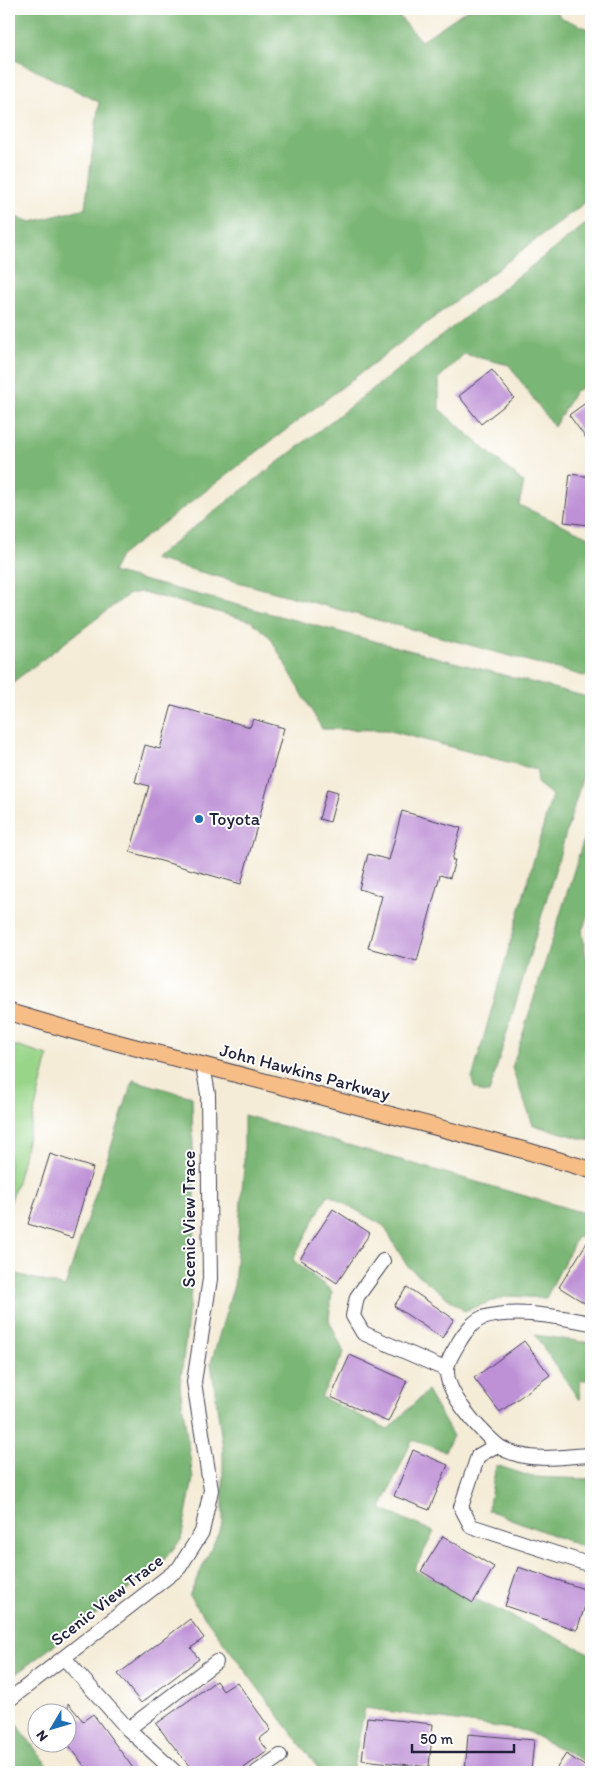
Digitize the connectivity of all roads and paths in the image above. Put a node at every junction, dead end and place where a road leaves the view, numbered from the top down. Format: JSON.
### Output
{"nodes":[{"id":1,"x":9,"y":1012,"type":"edge"},
{"id":2,"x":203,"y":1066,"type":"junction"},
{"id":3,"x":591,"y":1170,"type":"edge"},
{"id":4,"x":383,"y":1261,"type":"dead end"},
{"id":5,"x":591,"y":1322,"type":"edge"},
{"id":6,"x":447,"y":1370,"type":"junction"},
{"id":7,"x":497,"y":1445,"type":"junction"},
{"id":8,"x":591,"y":1455,"type":"edge"},
{"id":9,"x":591,"y":1564,"type":"edge"},
{"id":10,"x":64,"y":1658,"type":"junction"},
{"id":11,"x":216,"y":1662,"type":"dead end"},
{"id":12,"x":9,"y":1700,"type":"edge"},
{"id":13,"x":128,"y":1729,"type":"junction"},
{"id":14,"x":280,"y":1756,"type":"dead end"},
{"id":15,"x":175,"y":1772,"type":"edge"},
{"id":16,"x":257,"y":1772,"type":"edge"}],
"edges":[{"from":1,"to":2,"type":"main road","name":"John Hawkins Parkway"},
{"from":2,"to":3,"type":"main road","name":"John Hawkins Parkway"},
{"from":2,"to":10,"type":"street","name":"Scenic View Trace"},
{"from":4,"to":6,"type":"street"},
{"from":5,"to":6,"type":"street"},
{"from":6,"to":7,"type":"street"},
{"from":7,"to":8,"type":"street"},
{"from":7,"to":9,"type":"street"},
{"from":10,"to":12,"type":"street","name":"Scenic View Trace"},
{"from":10,"to":13,"type":"street"},
{"from":11,"to":13,"type":"street"},
{"from":13,"to":15,"type":"street"},
{"from":14,"to":16,"type":"street"}]}
